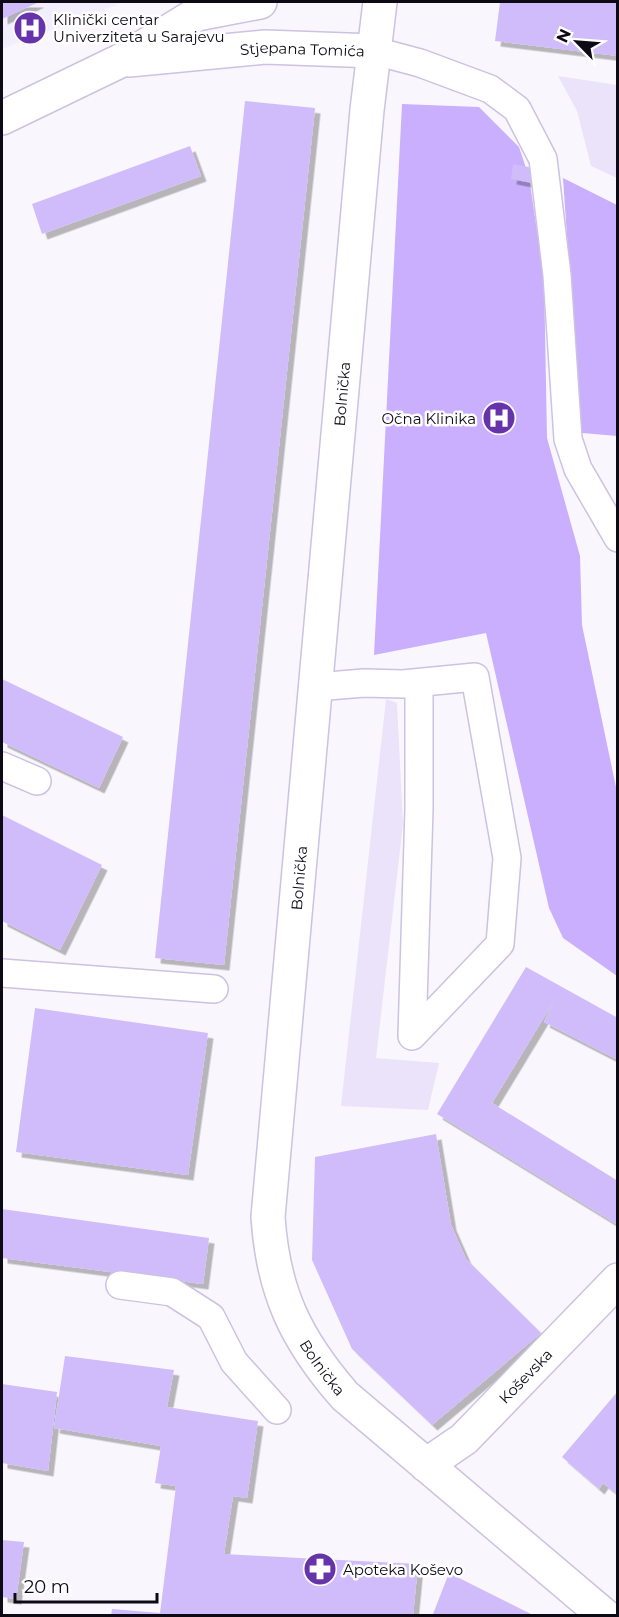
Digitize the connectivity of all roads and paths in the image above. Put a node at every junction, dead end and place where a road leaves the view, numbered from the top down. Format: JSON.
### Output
{"nodes":[{"id":1,"x":260,"y":2,"type":"edge"},
{"id":2,"x":380,"y":2,"type":"edge"},
{"id":3,"x":204,"y":8,"type":"edge"},
{"id":4,"x":375,"y":51,"type":"junction"},
{"id":5,"x":122,"y":60,"type":"junction"},
{"id":6,"x":2,"y":118,"type":"edge"},
{"id":7,"x":618,"y":538,"type":"edge"},
{"id":8,"x":419,"y":683,"type":"junction"},
{"id":9,"x":316,"y":687,"type":"junction"},
{"id":10,"x":2,"y":766,"type":"edge"},
{"id":11,"x":37,"y":781,"type":"dead end"},
{"id":12,"x":2,"y":973,"type":"edge"},
{"id":13,"x":214,"y":989,"type":"dead end"},
{"id":14,"x":618,"y":1280,"type":"edge"},
{"id":15,"x":120,"y":1285,"type":"dead end"},
{"id":16,"x":277,"y":1410,"type":"dead end"},
{"id":17,"x":426,"y":1465,"type":"junction"},
{"id":18,"x":605,"y":1616,"type":"edge"}],
"edges":[{"from":1,"to":3,"type":"street","name":"Stjepana Tomića"},
{"from":2,"to":4,"type":"street","name":"Bolnička"},
{"from":3,"to":5,"type":"street","name":"Stjepana Tomića"},
{"from":4,"to":5,"type":"street","name":"Stjepana Tomića"},
{"from":4,"to":7,"type":"lane"},
{"from":4,"to":9,"type":"street","name":"Bolnička"},
{"from":5,"to":6,"type":"street","name":"Stjepana Tomića"},
{"from":8,"to":8,"type":"lane"},
{"from":8,"to":9,"type":"lane"},
{"from":9,"to":17,"type":"street","name":"Bolnička"},
{"from":10,"to":11,"type":"lane"},
{"from":12,"to":13,"type":"lane"},
{"from":14,"to":17,"type":"street","name":"Koševska"},
{"from":15,"to":16,"type":"lane"},
{"from":17,"to":18,"type":"street","name":"Bolnička"}]}
